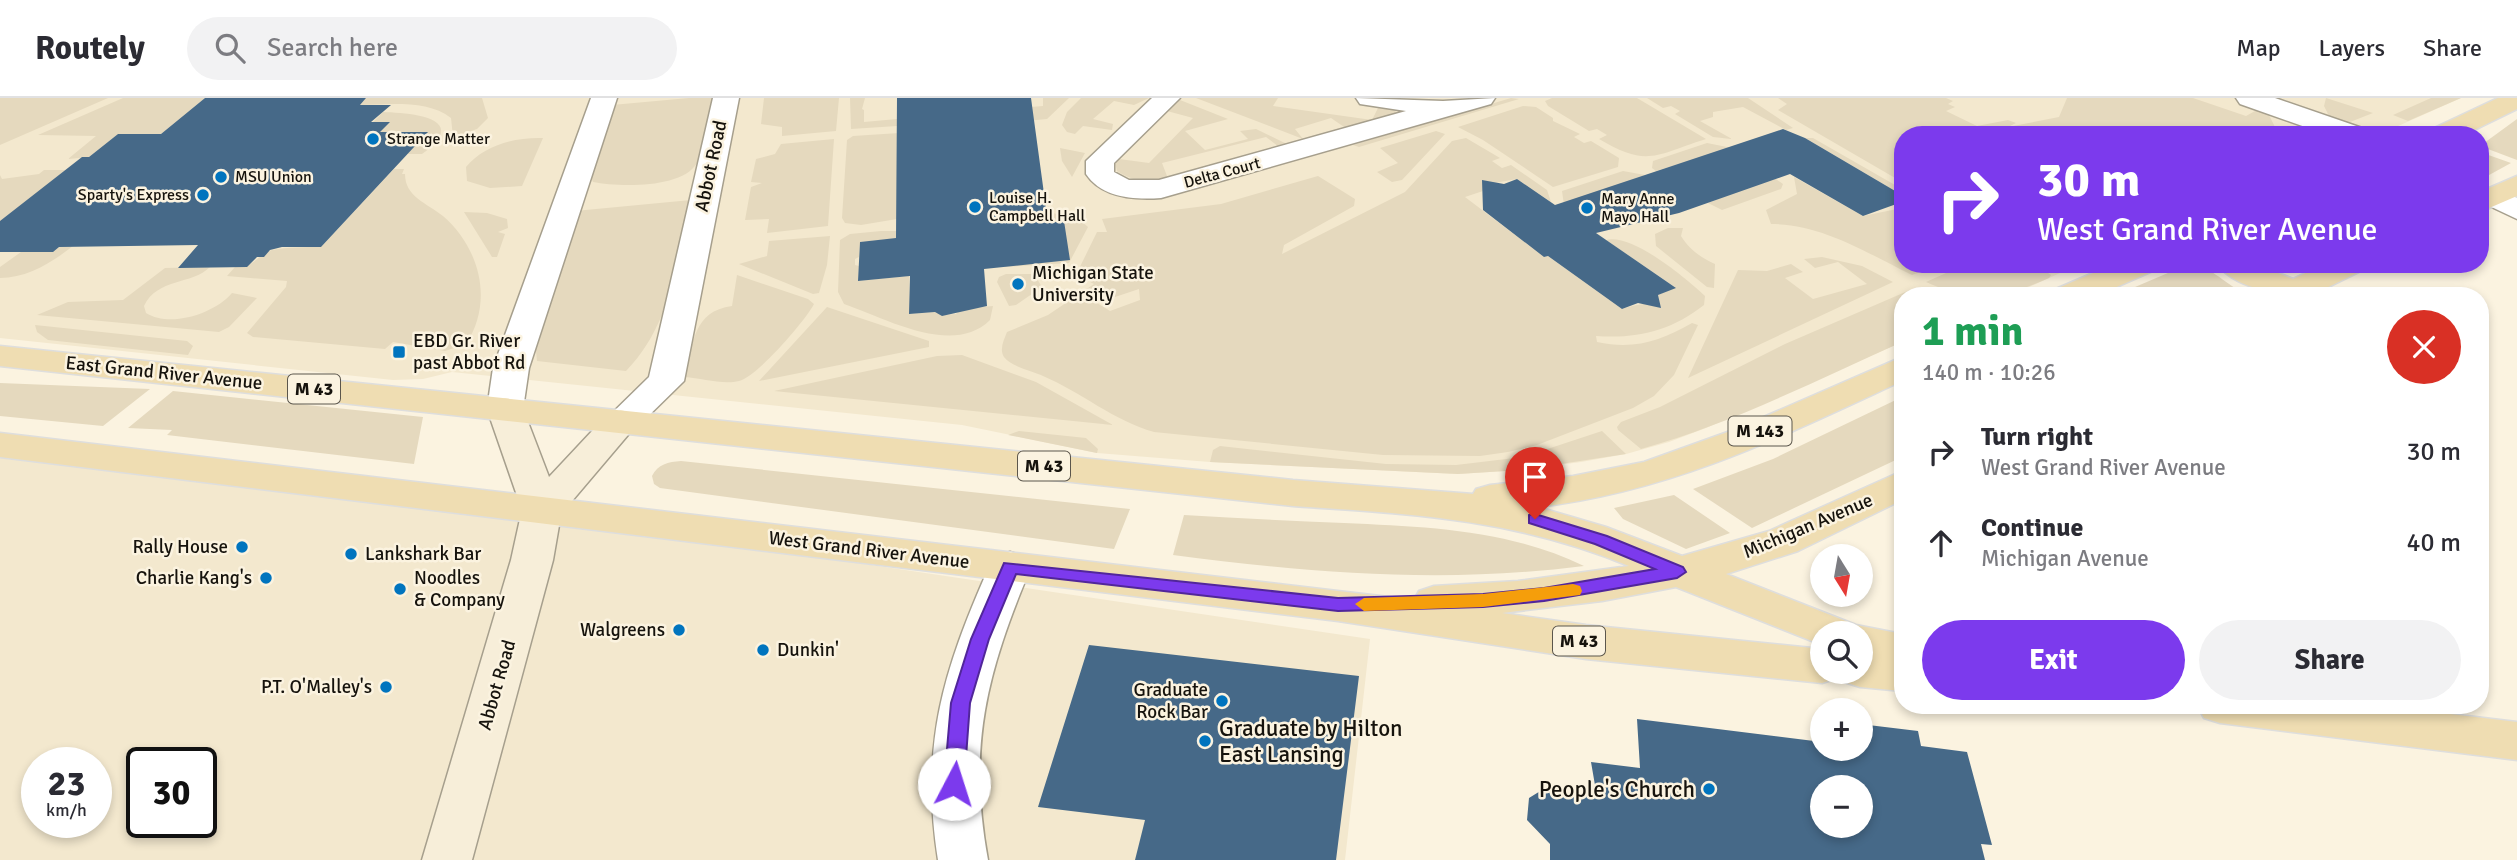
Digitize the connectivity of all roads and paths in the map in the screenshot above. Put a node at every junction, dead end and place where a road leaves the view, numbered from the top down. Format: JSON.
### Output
{"nodes":[{"id":1,"x":604,"y":98,"type":"edge"},
{"id":2,"x":726,"y":98,"type":"edge"},
{"id":3,"x":1167,"y":98,"type":"edge"},
{"id":4,"x":1369,"y":98,"type":"edge"},
{"id":5,"x":1482,"y":98,"type":"edge"},
{"id":6,"x":2249,"y":98,"type":"edge"},
{"id":7,"x":2517,"y":99,"type":"edge"},
{"id":8,"x":1448,"y":108,"type":"junction"},
{"id":9,"x":2329,"y":126,"type":"edge"},
{"id":10,"x":2461,"y":126,"type":"edge"},
{"id":11,"x":2121,"y":273,"type":"edge"},
{"id":12,"x":2248,"y":273,"type":"edge"},
{"id":13,"x":2331,"y":273,"type":"edge"},
{"id":14,"x":2089,"y":287,"type":"edge"},
{"id":15,"x":2277,"y":287,"type":"edge"},
{"id":16,"x":2302,"y":287,"type":"edge"},
{"id":17,"x":0,"y":356,"type":"edge"},
{"id":18,"x":1894,"y":372,"type":"edge"},
{"id":19,"x":505,"y":409,"type":"junction"},
{"id":20,"x":621,"y":422,"type":"junction"},
{"id":21,"x":0,"y":445,"type":"edge"},
{"id":22,"x":1894,"y":488,"type":"edge"},
{"id":23,"x":1406,"y":501,"type":"junction"},
{"id":24,"x":542,"y":510,"type":"junction"},
{"id":25,"x":1010,"y":567,"type":"junction"},
{"id":26,"x":1677,"y":572,"type":"junction"},
{"id":27,"x":1338,"y":605,"type":"junction"},
{"id":28,"x":1810,"y":624,"type":"edge"},
{"id":29,"x":1873,"y":643,"type":"edge"},
{"id":30,"x":1894,"y":649,"type":"edge"},
{"id":31,"x":1810,"y":665,"type":"edge"},
{"id":32,"x":1873,"y":671,"type":"edge"},
{"id":33,"x":1894,"y":673,"type":"edge"},
{"id":34,"x":2294,"y":714,"type":"edge"},
{"id":35,"x":2517,"y":741,"type":"edge"},
{"id":36,"x":447,"y":860,"type":"edge"},
{"id":37,"x":963,"y":860,"type":"edge"}],
"edges":[{"from":1,"to":19,"type":"street"},
{"from":2,"to":20,"type":"street","name":"Abbot Road"},
{"from":3,"to":8,"type":"street","name":"Delta Court"},
{"from":4,"to":8,"type":"street","name":"Delta Court"},
{"from":5,"to":8,"type":"street","name":"Delta Court"},
{"from":6,"to":9,"type":"street"},
{"from":7,"to":10,"type":"main road"},
{"from":11,"to":14,"type":"main road"},
{"from":12,"to":15,"type":"main road"},
{"from":13,"to":16,"type":"main road"},
{"from":17,"to":19,"type":"main road","name":"East Grand River Avenue","number":"M 43"},
{"from":18,"to":23,"type":"main road","number":"M 143"},
{"from":19,"to":20,"type":"main road","name":"East Grand River Avenue","number":"M 43"},
{"from":19,"to":24,"type":"main road"},
{"from":20,"to":23,"type":"main road","number":"M 43"},
{"from":20,"to":24,"type":"main road"},
{"from":21,"to":24,"type":"main road","number":"M 43"},
{"from":22,"to":26,"type":"main road","name":"Michigan Avenue"},
{"from":23,"to":26,"type":"main road","number":"M 43"},
{"from":24,"to":25,"type":"main road","name":"West Grand River Avenue","number":"M 43"},
{"from":24,"to":36,"type":"main road","name":"Abbot Road"},
{"from":25,"to":27,"type":"main road","name":"West Grand River Avenue","number":"M 43"},
{"from":25,"to":37,"type":"street"},
{"from":26,"to":27,"type":"main road","name":"Michigan Avenue"},
{"from":26,"to":28,"type":"main road","number":"M 43"},
{"from":27,"to":31,"type":"main road","name":"West Grand River Avenue","number":"M 43"},
{"from":29,"to":30,"type":"main road"},
{"from":32,"to":33,"type":"main road"},
{"from":34,"to":35,"type":"main road"}]}
